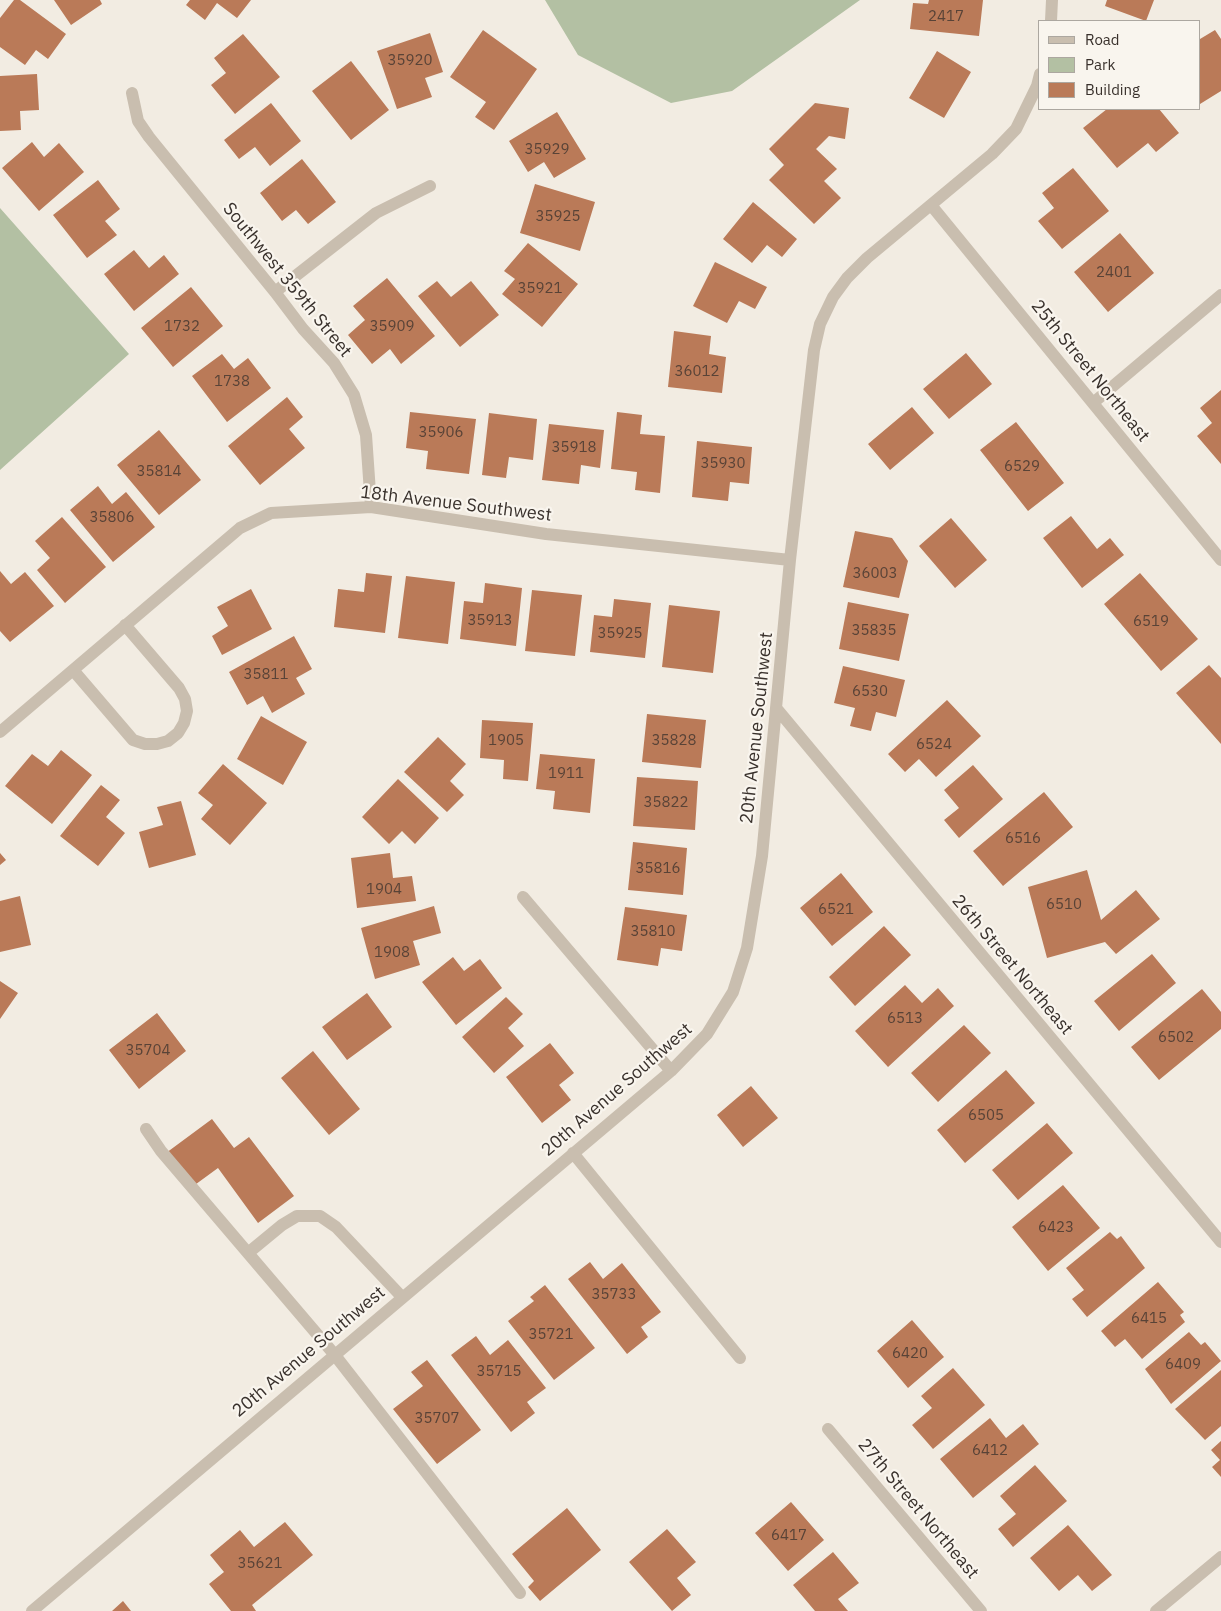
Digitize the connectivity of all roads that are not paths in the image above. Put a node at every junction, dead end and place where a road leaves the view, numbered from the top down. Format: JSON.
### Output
{"nodes":[{"id":1,"x":1052,"y":0,"type":"edge"},
{"id":2,"x":1051,"y":20,"type":"edge"},
{"id":3,"x":1038,"y":82,"type":"edge"},
{"id":4,"x":132,"y":93,"type":"dead end"},
{"id":5,"x":430,"y":186,"type":"dead end"},
{"id":6,"x":931,"y":205,"type":"junction"},
{"id":7,"x":275,"y":292,"type":"junction"},
{"id":8,"x":1221,"y":295,"type":"edge"},
{"id":9,"x":1093,"y":403,"type":"junction"},
{"id":10,"x":371,"y":507,"type":"junction"},
{"id":11,"x":790,"y":560,"type":"junction"},
{"id":12,"x":1221,"y":560,"type":"edge"},
{"id":13,"x":125,"y":625,"type":"junction"},
{"id":14,"x":73,"y":670,"type":"junction"},
{"id":15,"x":777,"y":709,"type":"junction"},
{"id":16,"x":0,"y":732,"type":"edge"},
{"id":17,"x":523,"y":897,"type":"dead end"},
{"id":18,"x":671,"y":1071,"type":"junction"},
{"id":19,"x":146,"y":1129,"type":"dead end"},
{"id":20,"x":573,"y":1153,"type":"junction"},
{"id":21,"x":1221,"y":1242,"type":"edge"},
{"id":22,"x":248,"y":1253,"type":"junction"},
{"id":23,"x":402,"y":1297,"type":"junction"},
{"id":24,"x":334,"y":1354,"type":"junction"},
{"id":25,"x":740,"y":1358,"type":"dead end"},
{"id":26,"x":828,"y":1429,"type":"dead end"},
{"id":27,"x":1221,"y":1557,"type":"edge"},
{"id":28,"x":520,"y":1593,"type":"dead end"},
{"id":29,"x":32,"y":1611,"type":"edge"},
{"id":30,"x":981,"y":1611,"type":"edge"},
{"id":31,"x":1156,"y":1611,"type":"edge"}],
"edges":[{"from":1,"to":2,"type":"street"},
{"from":3,"to":6,"type":"street","name":"20th Avenue Southwest"},
{"from":4,"to":7,"type":"street","name":"Southwest 359th Street"},
{"from":5,"to":7,"type":"street"},
{"from":6,"to":9,"type":"street","name":"25th Street Northeast"},
{"from":6,"to":11,"type":"street","name":"20th Avenue Southwest"},
{"from":7,"to":10,"type":"street","name":"Southwest 359th Street"},
{"from":8,"to":9,"type":"street"},
{"from":9,"to":12,"type":"street","name":"25th Street Northeast"},
{"from":10,"to":11,"type":"street","name":"18th Avenue Southwest"},
{"from":10,"to":13,"type":"street","name":"18th Avenue Southwest"},
{"from":11,"to":15,"type":"street","name":"20th Avenue Southwest"},
{"from":13,"to":14,"type":"street","name":"18th Avenue Southwest"},
{"from":13,"to":14,"type":"street"},
{"from":14,"to":16,"type":"street","name":"18th Avenue Southwest"},
{"from":15,"to":18,"type":"street","name":"20th Avenue Southwest"},
{"from":15,"to":21,"type":"street","name":"26th Street Northeast"},
{"from":17,"to":18,"type":"street"},
{"from":18,"to":20,"type":"street","name":"20th Avenue Southwest"},
{"from":19,"to":22,"type":"street"},
{"from":20,"to":23,"type":"street","name":"20th Avenue Southwest"},
{"from":20,"to":25,"type":"street"},
{"from":22,"to":23,"type":"street"},
{"from":22,"to":24,"type":"street"},
{"from":23,"to":24,"type":"street","name":"20th Avenue Southwest"},
{"from":24,"to":28,"type":"street"},
{"from":24,"to":29,"type":"street","name":"20th Avenue Southwest"},
{"from":26,"to":30,"type":"street","name":"27th Street Northeast"},
{"from":27,"to":31,"type":"street"}]}
